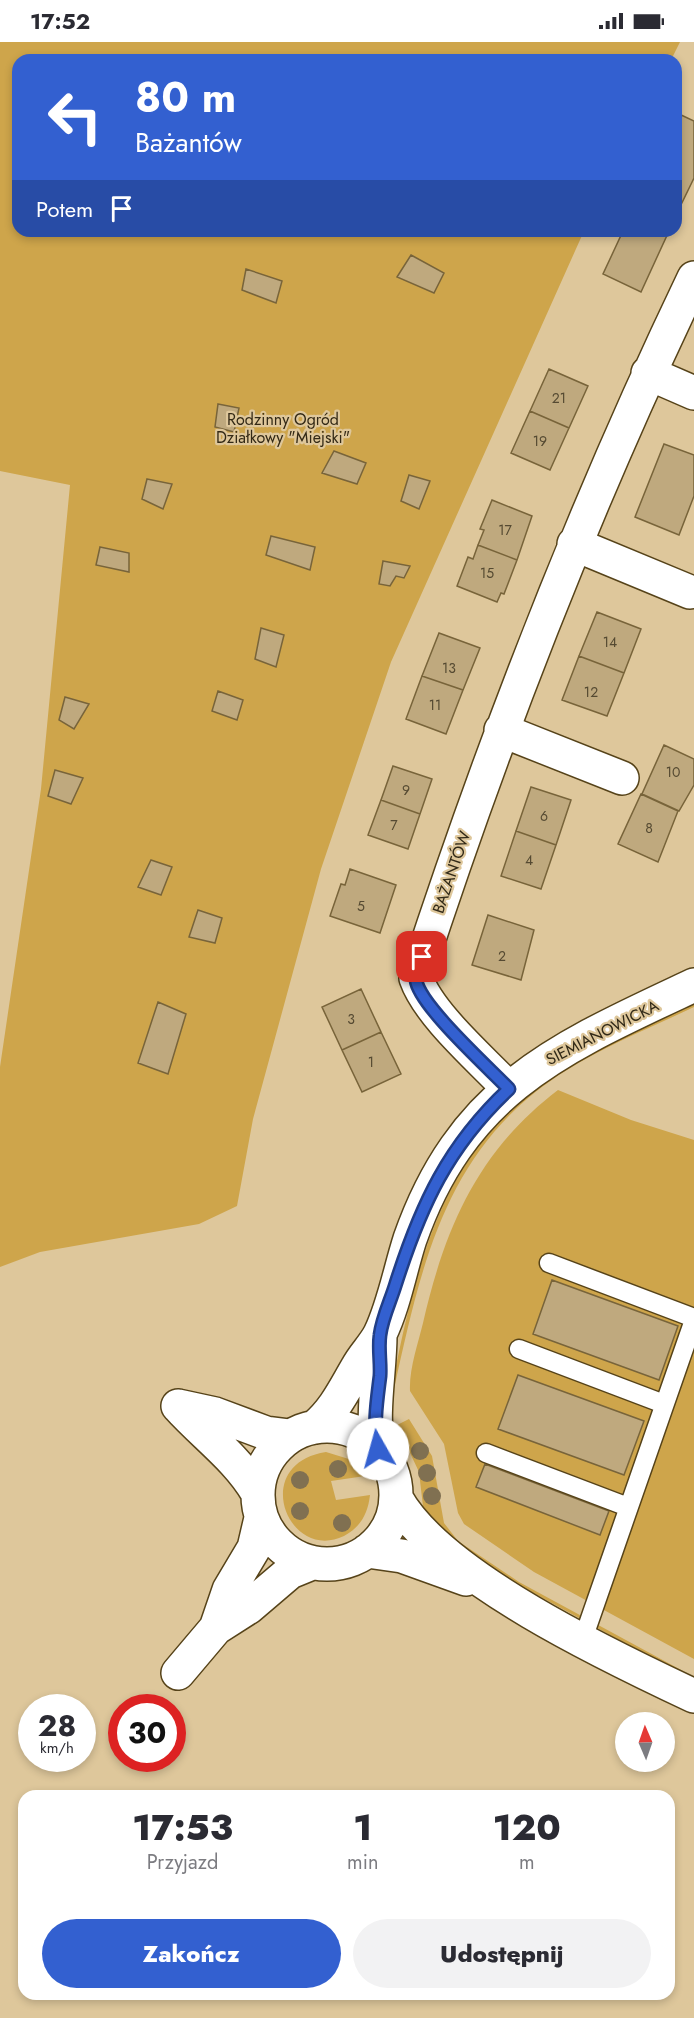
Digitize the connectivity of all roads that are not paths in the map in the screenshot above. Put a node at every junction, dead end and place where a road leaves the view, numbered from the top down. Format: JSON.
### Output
{"nodes":[{"id":1,"x":694,"y":278,"type":"edge"},
{"id":2,"x":648,"y":374,"type":"junction"},
{"id":3,"x":694,"y":393,"type":"edge"},
{"id":4,"x":574,"y":544,"type":"junction"},
{"id":5,"x":690,"y":592,"type":"dead end"},
{"id":6,"x":501,"y":730,"type":"junction"},
{"id":7,"x":622,"y":778,"type":"dead end"},
{"id":8,"x":694,"y":986,"type":"edge"},
{"id":9,"x":509,"y":1089,"type":"junction"},
{"id":10,"x":549,"y":1263,"type":"dead end"},
{"id":11,"x":694,"y":1319,"type":"edge"},
{"id":12,"x":380,"y":1335,"type":"junction"},
{"id":13,"x":519,"y":1349,"type":"dead end"},
{"id":14,"x":664,"y":1404,"type":"junction"},
{"id":15,"x":302,"y":1431,"type":"junction"},
{"id":16,"x":378,"y":1449,"type":"junction"},
{"id":17,"x":486,"y":1453,"type":"dead end"},
{"id":18,"x":396,"y":1498,"type":"junction"},
{"id":19,"x":259,"y":1505,"type":"junction"},
{"id":20,"x":628,"y":1507,"type":"junction"},
{"id":21,"x":367,"y":1551,"type":"junction"},
{"id":22,"x":312,"y":1563,"type":"junction"},
{"id":23,"x":488,"y":1586,"type":"junction"},
{"id":24,"x":216,"y":1628,"type":"junction"},
{"id":25,"x":583,"y":1639,"type":"junction"},
{"id":26,"x":178,"y":1673,"type":"dead end"},
{"id":27,"x":694,"y":1696,"type":"edge"}],
"edges":[{"from":1,"to":2,"type":"street","name":"BAŻANTÓW"},
{"from":2,"to":3,"type":"street"},
{"from":2,"to":4,"type":"street","name":"BAŻANTÓW"},
{"from":4,"to":5,"type":"street"},
{"from":4,"to":6,"type":"street","name":"BAŻANTÓW"},
{"from":6,"to":7,"type":"street"},
{"from":6,"to":9,"type":"street","name":"BAŻANTÓW"},
{"from":8,"to":9,"type":"street","name":"SIEMIANOWICKA"},
{"from":9,"to":12,"type":"street","name":"SIEMIANOWICKA"},
{"from":10,"to":11,"type":"lane"},
{"from":11,"to":14,"type":"lane"},
{"from":12,"to":15,"type":"street","name":"SIEMIANOWICKA"},
{"from":12,"to":16,"type":"street","name":"SIEMIANOWICKA"},
{"from":13,"to":14,"type":"lane"},
{"from":14,"to":20,"type":"lane"},
{"from":15,"to":16,"type":"street"},
{"from":15,"to":19,"type":"street"},
{"from":15,"to":19,"type":"street"},
{"from":16,"to":18,"type":"street"},
{"from":17,"to":20,"type":"lane"},
{"from":18,"to":21,"type":"street"},
{"from":18,"to":23,"type":"street"},
{"from":19,"to":22,"type":"street"},
{"from":19,"to":24,"type":"street"},
{"from":20,"to":25,"type":"lane"},
{"from":21,"to":22,"type":"street"},
{"from":21,"to":23,"type":"street"},
{"from":22,"to":24,"type":"street"},
{"from":23,"to":25,"type":"street"},
{"from":24,"to":26,"type":"street"},
{"from":25,"to":27,"type":"street"}]}
